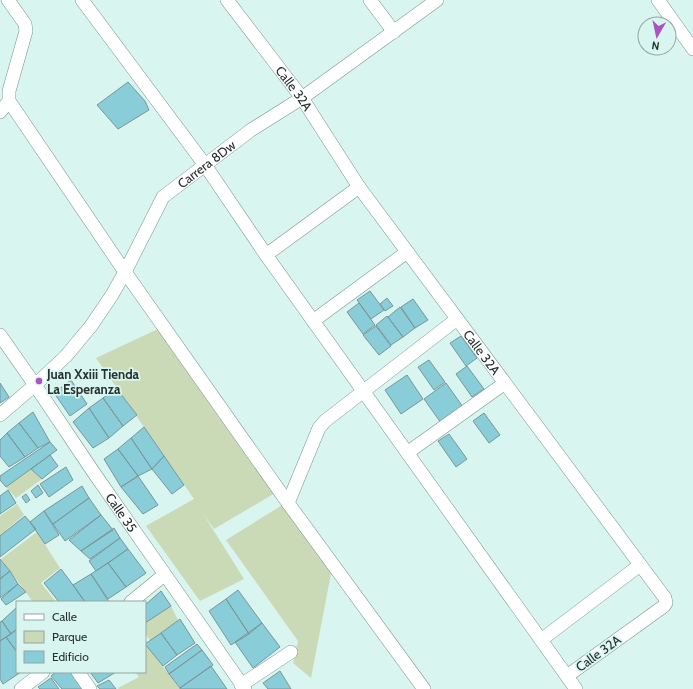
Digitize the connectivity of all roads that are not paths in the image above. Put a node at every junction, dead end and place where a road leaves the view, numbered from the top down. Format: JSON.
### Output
{"nodes":[{"id":1,"x":82,"y":0,"type":"edge"},
{"id":2,"x":227,"y":0,"type":"edge"},
{"id":3,"x":370,"y":0,"type":"edge"},
{"id":4,"x":437,"y":0,"type":"edge"},
{"id":5,"x":658,"y":0,"type":"edge"},
{"id":6,"x":13,"y":2,"type":"edge"},
{"id":7,"x":394,"y":32,"type":"junction"},
{"id":8,"x":693,"y":49,"type":"edge"},
{"id":9,"x":302,"y":98,"type":"junction"},
{"id":10,"x":9,"y":101,"type":"junction"},
{"id":11,"x":0,"y":112,"type":"edge"},
{"id":12,"x":205,"y":165,"type":"junction"},
{"id":13,"x":359,"y":187,"type":"junction"},
{"id":14,"x":407,"y":252,"type":"junction"},
{"id":15,"x":266,"y":255,"type":"junction"},
{"id":16,"x":125,"y":272,"type":"junction"},
{"id":17,"x":457,"y":319,"type":"junction"},
{"id":18,"x":313,"y":321,"type":"junction"},
{"id":19,"x":0,"y":335,"type":"edge"},
{"id":20,"x":505,"y":383,"type":"junction"},
{"id":21,"x":36,"y":385,"type":"junction"},
{"id":22,"x":363,"y":392,"type":"junction"},
{"id":23,"x":0,"y":415,"type":"edge"},
{"id":24,"x":407,"y":453,"type":"junction"},
{"id":25,"x":288,"y":503,"type":"junction"},
{"id":26,"x":640,"y":565,"type":"junction"},
{"id":27,"x":164,"y":575,"type":"junction"},
{"id":28,"x":132,"y":601,"type":"edge"},
{"id":29,"x":541,"y":640,"type":"junction"},
{"id":30,"x":292,"y":652,"type":"dead end"},
{"id":31,"x":42,"y":673,"type":"edge"},
{"id":32,"x":79,"y":673,"type":"edge"},
{"id":33,"x":567,"y":676,"type":"junction"},
{"id":34,"x":243,"y":687,"type":"edge"},
{"id":35,"x":21,"y":689,"type":"edge"},
{"id":36,"x":90,"y":689,"type":"edge"},
{"id":37,"x":424,"y":689,"type":"edge"},
{"id":38,"x":576,"y":689,"type":"edge"}],
"edges":[{"from":1,"to":12,"type":"street"},
{"from":2,"to":9,"type":"street","name":"Calle 32A"},
{"from":3,"to":7,"type":"street"},
{"from":4,"to":7,"type":"street","name":"Carrera 8Dw"},
{"from":5,"to":8,"type":"street"},
{"from":6,"to":10,"type":"street"},
{"from":7,"to":9,"type":"street","name":"Carrera 8Dw"},
{"from":9,"to":12,"type":"street","name":"Carrera 8Dw"},
{"from":9,"to":13,"type":"street","name":"Calle 32A"},
{"from":10,"to":11,"type":"street"},
{"from":10,"to":16,"type":"street"},
{"from":12,"to":15,"type":"street"},
{"from":12,"to":16,"type":"street","name":"Carrera 8Dw"},
{"from":13,"to":14,"type":"street","name":"Calle 32A"},
{"from":13,"to":15,"type":"street"},
{"from":14,"to":17,"type":"street","name":"Calle 32A"},
{"from":14,"to":18,"type":"street"},
{"from":15,"to":18,"type":"street"},
{"from":16,"to":21,"type":"street","name":"Carrera 8Dw"},
{"from":16,"to":25,"type":"street"},
{"from":17,"to":20,"type":"street","name":"Calle 32A"},
{"from":17,"to":22,"type":"street"},
{"from":18,"to":22,"type":"street"},
{"from":19,"to":21,"type":"street","name":"Calle 35"},
{"from":20,"to":24,"type":"street"},
{"from":20,"to":26,"type":"street","name":"Calle 32A"},
{"from":21,"to":23,"type":"street","name":"Carrera 8Dw"},
{"from":21,"to":27,"type":"street","name":"Calle 35"},
{"from":22,"to":24,"type":"street"},
{"from":22,"to":25,"type":"street"},
{"from":24,"to":29,"type":"street"},
{"from":25,"to":37,"type":"street"},
{"from":26,"to":29,"type":"street"},
{"from":26,"to":33,"type":"street","name":"Calle 32A"},
{"from":27,"to":28,"type":"street"},
{"from":27,"to":34,"type":"street","name":"Calle 35"},
{"from":29,"to":33,"type":"street"},
{"from":30,"to":34,"type":"street"},
{"from":31,"to":35,"type":"street"},
{"from":32,"to":36,"type":"street"},
{"from":33,"to":38,"type":"street"}]}
